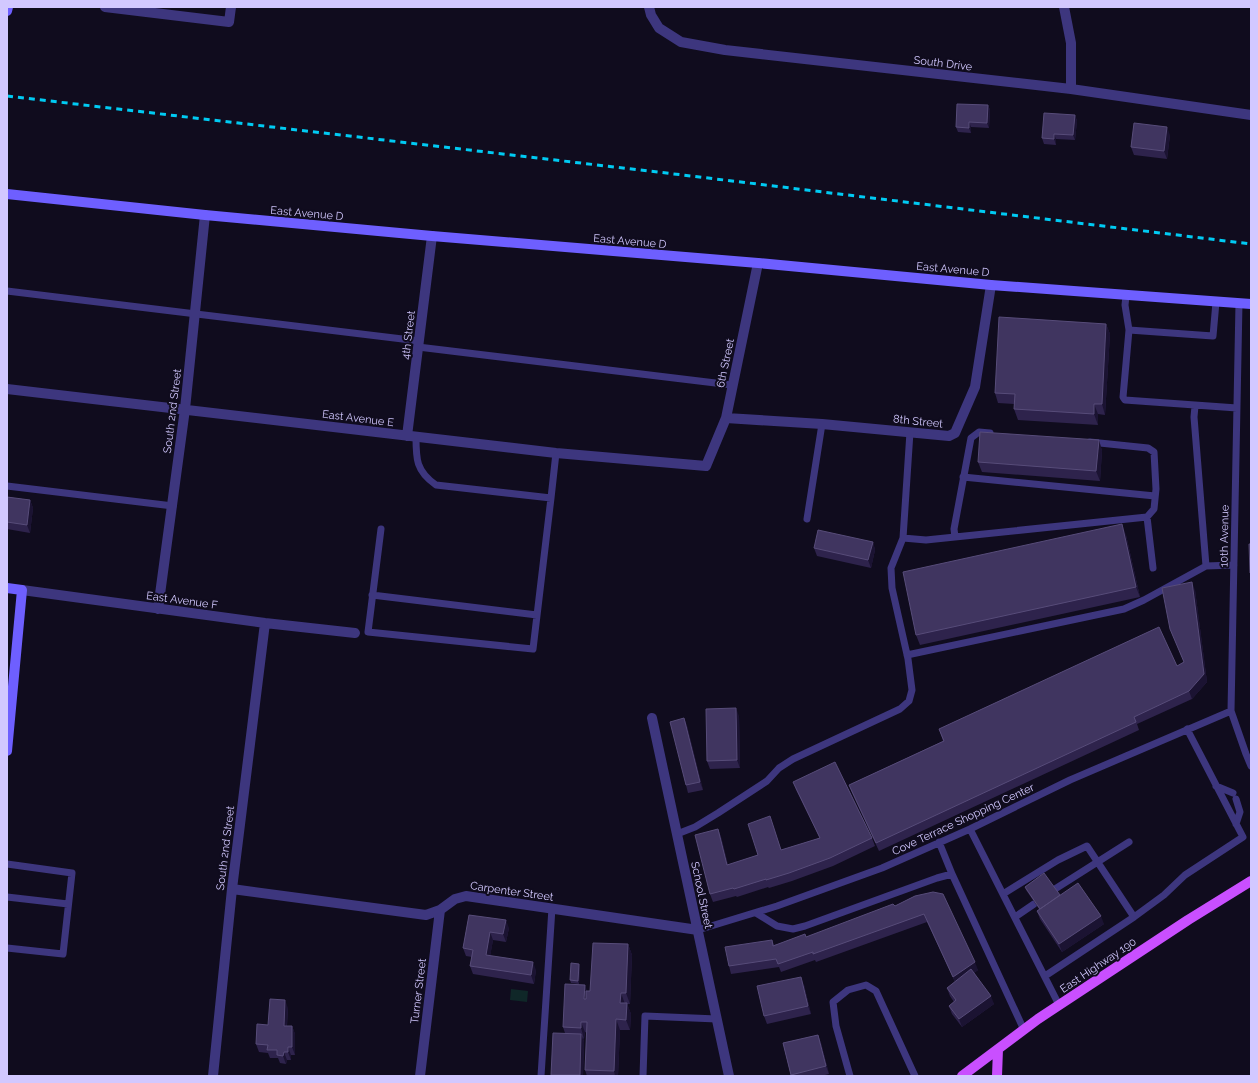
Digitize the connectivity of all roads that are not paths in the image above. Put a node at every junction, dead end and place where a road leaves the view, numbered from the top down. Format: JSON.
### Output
{"nodes":[{"id":1,"x":8,"y":7,"type":"edge"},
{"id":2,"x":105,"y":7,"type":"edge"},
{"id":3,"x":231,"y":7,"type":"edge"},
{"id":4,"x":649,"y":7,"type":"edge"},
{"id":5,"x":1064,"y":7,"type":"edge"},
{"id":6,"x":7,"y":11,"type":"edge"},
{"id":7,"x":1071,"y":89,"type":"junction"},
{"id":8,"x":1251,"y":115,"type":"edge"},
{"id":9,"x":7,"y":194,"type":"edge"},
{"id":10,"x":205,"y":215,"type":"junction"},
{"id":11,"x":432,"y":236,"type":"junction"},
{"id":12,"x":758,"y":263,"type":"junction"},
{"id":13,"x":991,"y":285,"type":"junction"},
{"id":14,"x":7,"y":291,"type":"edge"},
{"id":15,"x":1126,"y":296,"type":"junction"},
{"id":16,"x":1216,"y":302,"type":"junction"},
{"id":17,"x":1239,"y":304,"type":"junction"},
{"id":18,"x":1251,"y":304,"type":"edge"},
{"id":19,"x":195,"y":313,"type":"junction"},
{"id":20,"x":1129,"y":330,"type":"junction"},
{"id":21,"x":418,"y":344,"type":"junction"},
{"id":22,"x":732,"y":385,"type":"junction"},
{"id":23,"x":7,"y":389,"type":"edge"},
{"id":24,"x":1195,"y":406,"type":"junction"},
{"id":25,"x":1237,"y":408,"type":"junction"},
{"id":26,"x":185,"y":410,"type":"junction"},
{"id":27,"x":726,"y":418,"type":"junction"},
{"id":28,"x":822,"y":424,"type":"junction"},
{"id":29,"x":910,"y":432,"type":"junction"},
{"id":30,"x":994,"y":433,"type":"edge"},
{"id":31,"x":412,"y":436,"type":"junction"},
{"id":32,"x":1079,"y":441,"type":"edge"},
{"id":33,"x":556,"y":453,"type":"junction"},
{"id":34,"x":706,"y":466,"type":"joint"},
{"id":35,"x":963,"y":477,"type":"junction"},
{"id":36,"x":7,"y":486,"type":"edge"},
{"id":37,"x":1155,"y":496,"type":"junction"},
{"id":38,"x":551,"y":498,"type":"junction"},
{"id":39,"x":172,"y":506,"type":"junction"},
{"id":40,"x":1147,"y":517,"type":"junction"},
{"id":41,"x":807,"y":519,"type":"dead end"},
{"id":42,"x":381,"y":529,"type":"dead end"},
{"id":43,"x":955,"y":537,"type":"junction"},
{"id":44,"x":903,"y":538,"type":"junction"},
{"id":45,"x":1234,"y":565,"type":"junction"},
{"id":46,"x":1206,"y":566,"type":"junction"},
{"id":47,"x":1153,"y":568,"type":"dead end"},
{"id":48,"x":7,"y":588,"type":"edge"},
{"id":49,"x":22,"y":590,"type":"junction"},
{"id":50,"x":372,"y":595,"type":"junction"},
{"id":51,"x":158,"y":609,"type":"junction"},
{"id":52,"x":537,"y":615,"type":"junction"},
{"id":53,"x":265,"y":623,"type":"junction"},
{"id":54,"x":355,"y":633,"type":"dead end"},
{"id":55,"x":907,"y":655,"type":"junction"},
{"id":56,"x":1231,"y":711,"type":"junction"},
{"id":57,"x":652,"y":718,"type":"dead end"},
{"id":58,"x":1188,"y":729,"type":"junction"},
{"id":59,"x":7,"y":751,"type":"edge"},
{"id":60,"x":1251,"y":766,"type":"edge"},
{"id":61,"x":1216,"y":786,"type":"junction"},
{"id":62,"x":1236,"y":824,"type":"junction"},
{"id":63,"x":970,"y":829,"type":"junction"},
{"id":64,"x":677,"y":834,"type":"junction"},
{"id":65,"x":939,"y":842,"type":"junction"},
{"id":66,"x":1129,"y":842,"type":"dead end"},
{"id":67,"x":1097,"y":862,"type":"junction"},
{"id":68,"x":7,"y":864,"type":"edge"},
{"id":69,"x":952,"y":874,"type":"junction"},
{"id":70,"x":1251,"y":881,"type":"edge"},
{"id":71,"x":232,"y":889,"type":"junction"},
{"id":72,"x":1055,"y":889,"type":"edge"},
{"id":73,"x":1003,"y":894,"type":"junction"},
{"id":74,"x":7,"y":897,"type":"edge"},
{"id":75,"x":68,"y":904,"type":"junction"},
{"id":76,"x":1034,"y":904,"type":"edge"},
{"id":77,"x":552,"y":908,"type":"junction"},
{"id":78,"x":440,"y":910,"type":"junction"},
{"id":79,"x":756,"y":913,"type":"junction"},
{"id":80,"x":1134,"y":917,"type":"junction"},
{"id":81,"x":1015,"y":918,"type":"junction"},
{"id":82,"x":698,"y":930,"type":"junction"},
{"id":83,"x":7,"y":948,"type":"edge"},
{"id":84,"x":1045,"y":976,"type":"junction"},
{"id":85,"x":1059,"y":1005,"type":"junction"},
{"id":86,"x":717,"y":1019,"type":"junction"},
{"id":87,"x":1024,"y":1030,"type":"junction"},
{"id":88,"x":998,"y":1050,"type":"junction"},
{"id":89,"x":213,"y":1076,"type":"edge"},
{"id":90,"x":420,"y":1076,"type":"edge"},
{"id":91,"x":541,"y":1076,"type":"edge"},
{"id":92,"x":643,"y":1076,"type":"edge"},
{"id":93,"x":729,"y":1076,"type":"edge"},
{"id":94,"x":850,"y":1076,"type":"edge"},
{"id":95,"x":915,"y":1076,"type":"edge"},
{"id":96,"x":962,"y":1076,"type":"edge"},
{"id":97,"x":997,"y":1076,"type":"edge"}],
"edges":[{"from":1,"to":6,"type":"main road"},
{"from":2,"to":3,"type":"street"},
{"from":4,"to":7,"type":"street","name":"South Drive"},
{"from":5,"to":7,"type":"street"},
{"from":7,"to":8,"type":"street","name":"South Drive"},
{"from":9,"to":10,"type":"main road","name":"East Avenue D"},
{"from":10,"to":11,"type":"main road","name":"East Avenue D"},
{"from":10,"to":19,"type":"street","name":"South 2nd Street"},
{"from":11,"to":12,"type":"main road","name":"East Avenue D"},
{"from":11,"to":21,"type":"street","name":"4th Street"},
{"from":12,"to":13,"type":"main road","name":"East Avenue D"},
{"from":12,"to":22,"type":"street","name":"6th Street"},
{"from":13,"to":15,"type":"main road","name":"East Avenue D"},
{"from":13,"to":29,"type":"street","name":"8th Street"},
{"from":14,"to":19,"type":"lane"},
{"from":15,"to":16,"type":"main road","name":"East Avenue D"},
{"from":15,"to":20,"type":"lane"},
{"from":16,"to":17,"type":"main road","name":"East Avenue D"},
{"from":16,"to":20,"type":"lane"},
{"from":17,"to":18,"type":"main road","name":"East Avenue D"},
{"from":17,"to":25,"type":"lane","name":"10th Avenue"},
{"from":19,"to":21,"type":"lane"},
{"from":19,"to":26,"type":"street","name":"South 2nd Street"},
{"from":20,"to":24,"type":"lane"},
{"from":21,"to":22,"type":"lane"},
{"from":21,"to":31,"type":"street","name":"4th Street"},
{"from":22,"to":27,"type":"street","name":"6th Street"},
{"from":23,"to":26,"type":"street","name":"East Avenue E"},
{"from":24,"to":25,"type":"lane"},
{"from":24,"to":46,"type":"lane"},
{"from":25,"to":45,"type":"lane","name":"10th Avenue"},
{"from":26,"to":31,"type":"street","name":"East Avenue E"},
{"from":26,"to":39,"type":"street","name":"South 2nd Street"},
{"from":27,"to":28,"type":"street","name":"8th Street"},
{"from":27,"to":34,"type":"street","name":"6th Street"},
{"from":28,"to":29,"type":"street","name":"8th Street"},
{"from":28,"to":41,"type":"lane"},
{"from":29,"to":44,"type":"lane"},
{"from":30,"to":35,"type":"lane"},
{"from":31,"to":33,"type":"street","name":"East Avenue E"},
{"from":31,"to":38,"type":"lane"},
{"from":32,"to":37,"type":"lane"},
{"from":33,"to":34,"type":"street","name":"East Avenue E"},
{"from":33,"to":38,"type":"lane"},
{"from":35,"to":37,"type":"lane"},
{"from":35,"to":43,"type":"lane"},
{"from":36,"to":39,"type":"lane"},
{"from":37,"to":40,"type":"lane"},
{"from":38,"to":52,"type":"lane"},
{"from":39,"to":51,"type":"street","name":"South 2nd Street"},
{"from":40,"to":43,"type":"lane"},
{"from":40,"to":47,"type":"lane"},
{"from":42,"to":50,"type":"lane"},
{"from":43,"to":44,"type":"lane"},
{"from":44,"to":55,"type":"lane"},
{"from":45,"to":46,"type":"lane"},
{"from":45,"to":56,"type":"lane","name":"10th Avenue"},
{"from":46,"to":55,"type":"lane"},
{"from":48,"to":49,"type":"main road","name":"East Avenue F"},
{"from":49,"to":51,"type":"street","name":"East Avenue F"},
{"from":49,"to":59,"type":"main road"},
{"from":50,"to":52,"type":"lane"},
{"from":50,"to":52,"type":"lane"},
{"from":51,"to":53,"type":"street","name":"East Avenue F"},
{"from":53,"to":54,"type":"street","name":"East Avenue F"},
{"from":53,"to":71,"type":"street","name":"South 2nd Street"},
{"from":55,"to":64,"type":"lane"},
{"from":56,"to":58,"type":"lane","name":"Cove Terrace Shopping Center"},
{"from":56,"to":60,"type":"lane","name":"10th Avenue"},
{"from":57,"to":64,"type":"street","name":"School Street"},
{"from":58,"to":61,"type":"lane"},
{"from":58,"to":63,"type":"lane","name":"Cove Terrace Shopping Center"},
{"from":61,"to":62,"type":"lane"},
{"from":61,"to":62,"type":"lane"},
{"from":62,"to":80,"type":"lane"},
{"from":63,"to":65,"type":"lane","name":"Cove Terrace Shopping Center"},
{"from":63,"to":73,"type":"lane"},
{"from":64,"to":82,"type":"street","name":"School Street"},
{"from":65,"to":69,"type":"lane"},
{"from":65,"to":79,"type":"lane","name":"Cove Terrace Shopping Center"},
{"from":66,"to":67,"type":"lane"},
{"from":67,"to":72,"type":"lane"},
{"from":67,"to":73,"type":"lane"},
{"from":67,"to":80,"type":"lane"},
{"from":68,"to":75,"type":"lane"},
{"from":69,"to":79,"type":"lane"},
{"from":69,"to":87,"type":"lane"},
{"from":70,"to":85,"type":"main road","name":"East Highway 190"},
{"from":71,"to":78,"type":"street","name":"Carpenter Street"},
{"from":71,"to":89,"type":"street","name":"South 2nd Street"},
{"from":73,"to":81,"type":"lane"},
{"from":74,"to":75,"type":"lane"},
{"from":75,"to":83,"type":"lane"},
{"from":76,"to":81,"type":"lane"},
{"from":77,"to":78,"type":"street","name":"Carpenter Street"},
{"from":77,"to":82,"type":"street","name":"Carpenter Street"},
{"from":77,"to":91,"type":"lane"},
{"from":78,"to":90,"type":"street","name":"Turner Street"},
{"from":79,"to":82,"type":"lane","name":"Cove Terrace Shopping Center"},
{"from":80,"to":84,"type":"lane"},
{"from":81,"to":84,"type":"lane"},
{"from":82,"to":86,"type":"street","name":"School Street"},
{"from":84,"to":85,"type":"lane"},
{"from":85,"to":87,"type":"main road","name":"East Highway 190"},
{"from":86,"to":92,"type":"lane"},
{"from":86,"to":93,"type":"street","name":"School Street"},
{"from":87,"to":88,"type":"main road","name":"East Highway 190"},
{"from":88,"to":96,"type":"main road","name":"East Highway 190"},
{"from":88,"to":97,"type":"main road"},
{"from":94,"to":95,"type":"lane"}]}
